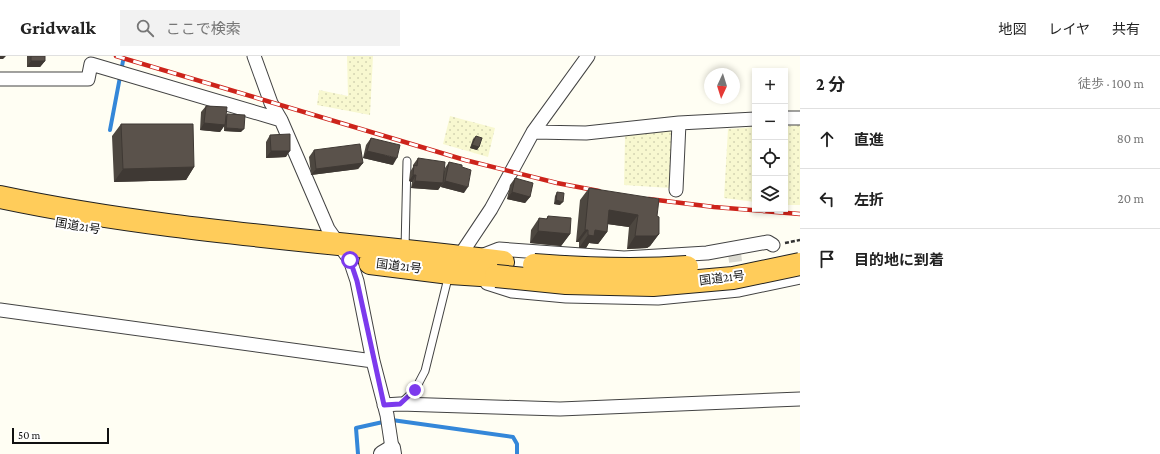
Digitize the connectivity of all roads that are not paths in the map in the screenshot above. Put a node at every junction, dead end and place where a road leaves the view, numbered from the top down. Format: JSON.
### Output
{"nodes":[{"id":1,"x":254,"y":56,"type":"edge"},
{"id":2,"x":588,"y":56,"type":"edge"},
{"id":3,"x":0,"y":79,"type":"edge"},
{"id":4,"x":788,"y":118,"type":"edge"},
{"id":5,"x":800,"y":118,"type":"edge"},
{"id":6,"x":752,"y":119,"type":"edge"},
{"id":7,"x":281,"y":120,"type":"junction"},
{"id":8,"x":678,"y":123,"type":"junction"},
{"id":9,"x":533,"y":132,"type":"junction"},
{"id":10,"x":407,"y":161,"type":"dead end"},
{"id":11,"x":676,"y":190,"type":"dead end"},
{"id":12,"x":0,"y":197,"type":"edge"},
{"id":13,"x":0,"y":213,"type":"edge"},
{"id":14,"x":337,"y":243,"type":"junction"},
{"id":15,"x":773,"y":245,"type":"dead end"},
{"id":16,"x":800,"y":250,"type":"edge"},
{"id":17,"x":404,"y":252,"type":"junction"},
{"id":18,"x":350,"y":260,"type":"junction"},
{"id":19,"x":800,"y":264,"type":"edge"},
{"id":20,"x":477,"y":267,"type":"junction"},
{"id":21,"x":800,"y":277,"type":"edge"},
{"id":22,"x":0,"y":310,"type":"edge"},
{"id":23,"x":373,"y":362,"type":"junction"},
{"id":24,"x":800,"y":399,"type":"edge"},
{"id":25,"x":400,"y":404,"type":"junction"},
{"id":26,"x":385,"y":410,"type":"junction"},
{"id":27,"x":389,"y":447,"type":"edge"}],
"edges":[{"from":1,"to":7,"type":"street"},
{"from":2,"to":9,"type":"street"},
{"from":3,"to":7,"type":"street"},
{"from":4,"to":5,"type":"street"},
{"from":6,"to":8,"type":"street"},
{"from":7,"to":14,"type":"street"},
{"from":8,"to":9,"type":"street"},
{"from":8,"to":11,"type":"street"},
{"from":9,"to":20,"type":"street"},
{"from":10,"to":17,"type":"lane"},
{"from":12,"to":14,"type":"highway","name":"国道21号"},
{"from":13,"to":18,"type":"highway","name":"国道21号"},
{"from":14,"to":17,"type":"highway","name":"国道21号"},
{"from":14,"to":18,"type":"street"},
{"from":15,"to":20,"type":"street"},
{"from":16,"to":20,"type":"highway","name":"国道21号","bridge":true},
{"from":17,"to":20,"type":"highway","name":"国道21号"},
{"from":18,"to":20,"type":"highway","name":"国道21号"},
{"from":18,"to":23,"type":"street"},
{"from":19,"to":20,"type":"highway","name":"国道21号","bridge":true},
{"from":20,"to":21,"type":"street"},
{"from":20,"to":25,"type":"lane"},
{"from":22,"to":23,"type":"street"},
{"from":23,"to":26,"type":"street"},
{"from":24,"to":25,"type":"street"},
{"from":25,"to":26,"type":"street"},
{"from":26,"to":27,"type":"street"}]}
